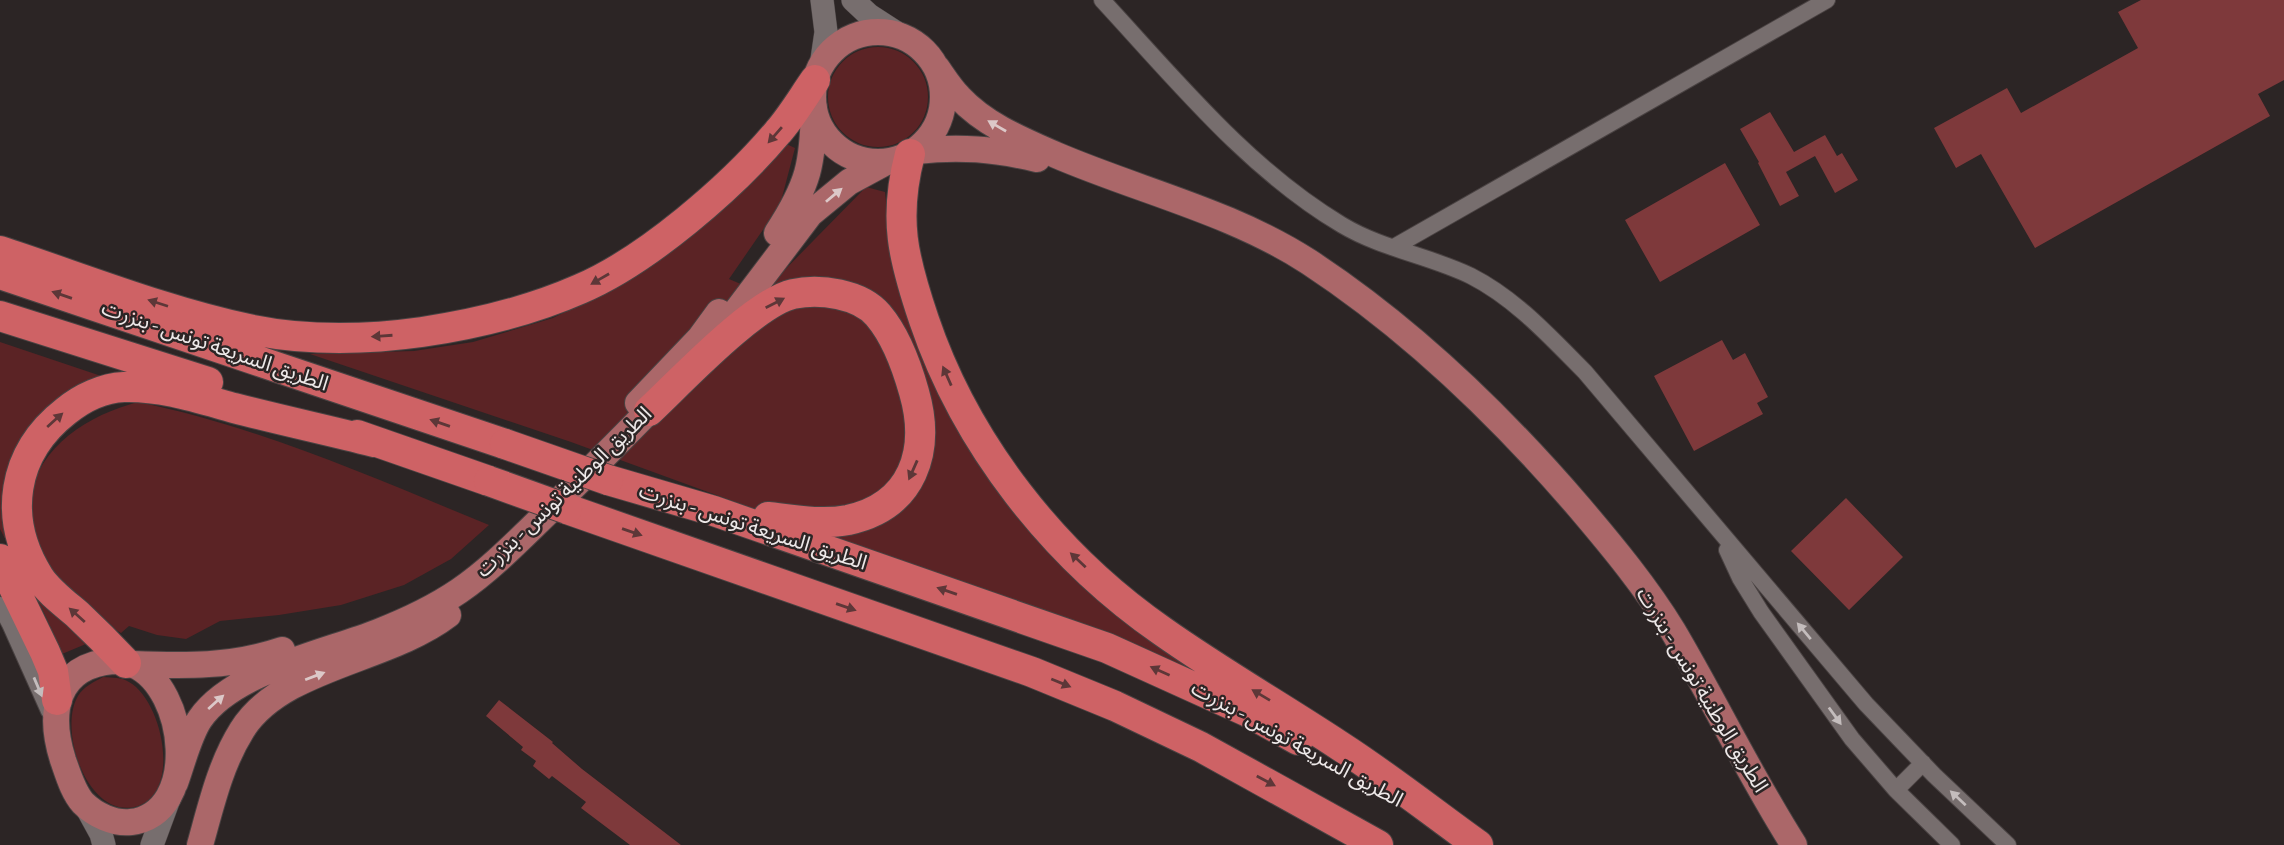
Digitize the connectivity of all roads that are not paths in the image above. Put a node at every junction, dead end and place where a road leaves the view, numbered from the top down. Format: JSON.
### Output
{"nodes":[{"id":1,"x":822,"y":0,"type":"edge"},
{"id":2,"x":853,"y":0,"type":"edge"},
{"id":3,"x":1102,"y":0,"type":"edge"},
{"id":4,"x":1827,"y":0,"type":"edge"},
{"id":5,"x":903,"y":37,"type":"junction"},
{"id":6,"x":937,"y":68,"type":"junction"},
{"id":7,"x":817,"y":84,"type":"junction"},
{"id":8,"x":904,"y":156,"type":"junction"},
{"id":9,"x":1104,"y":175,"type":"junction"},
{"id":10,"x":1394,"y":247,"type":"junction"},
{"id":11,"x":0,"y":251,"type":"edge"},
{"id":12,"x":0,"y":274,"type":"edge"},
{"id":13,"x":0,"y":316,"type":"edge"},
{"id":14,"x":649,"y":411,"type":"junction"},
{"id":15,"x":374,"y":442,"type":"junction"},
{"id":16,"x":714,"y":511,"type":"junction"},
{"id":17,"x":1720,"y":535,"type":"junction"},
{"id":18,"x":517,"y":542,"type":"junction"},
{"id":19,"x":0,"y":559,"type":"edge"},
{"id":20,"x":0,"y":605,"type":"edge"},
{"id":21,"x":130,"y":663,"type":"junction"},
{"id":22,"x":56,"y":712,"type":"junction"},
{"id":23,"x":1923,"y":763,"type":"junction"},
{"id":24,"x":1896,"y":790,"type":"junction"},
{"id":25,"x":172,"y":791,"type":"junction"},
{"id":26,"x":83,"y":803,"type":"junction"},
{"id":27,"x":104,"y":845,"type":"edge"},
{"id":28,"x":152,"y":845,"type":"edge"},
{"id":29,"x":200,"y":845,"type":"edge"},
{"id":30,"x":1378,"y":845,"type":"edge"},
{"id":31,"x":1477,"y":845,"type":"edge"},
{"id":32,"x":1794,"y":845,"type":"edge"},
{"id":33,"x":1952,"y":845,"type":"edge"},
{"id":34,"x":2008,"y":845,"type":"edge"}],
"edges":[{"from":1,"to":7,"type":"main road"},
{"from":2,"to":5,"type":"main road"},
{"from":3,"to":10,"type":"street"},
{"from":4,"to":10,"type":"street"},
{"from":5,"to":6,"type":"main road","name":"الطريق الوطنية تونس - بنزرت"},
{"from":5,"to":7,"type":"main road"},
{"from":6,"to":8,"type":"main road","name":"الطريق الوطنية تونس - بنزرت"},
{"from":9,"to":6,"type":"main road","name":"الطريق الوطنية تونس - بنزرت","one_way":true},
{"from":7,"to":8,"type":"main road","name":"الطريق الوطنية تونس - بنزرت"},
{"from":7,"to":11,"type":"highway","one_way":true},
{"from":7,"to":21,"type":"main road","name":"الطريق الوطنية تونس - بنزرت"},
{"from":8,"to":9,"type":"main road","name":"الطريق الوطنية تونس - بنزرت"},
{"from":14,"to":8,"type":"main road","name":"الطريق الوطنية تونس - بنزرت","one_way":true},
{"from":31,"to":8,"type":"highway","one_way":true},
{"from":9,"to":32,"type":"main road","name":"الطريق الوطنية تونس - بنزرت"},
{"from":10,"to":17,"type":"street"},
{"from":16,"to":12,"type":"highway","name":"الطريق السريعة تونس - بنزرت","one_way":true,"bridge":true},
{"from":13,"to":15,"type":"highway","name":"الطريق السريعة تونس - بنزرت"},
{"from":14,"to":16,"type":"highway","one_way":true},
{"from":14,"to":18,"type":"main road","name":"الطريق الوطنية تونس - بنزرت"},
{"from":21,"to":15,"type":"highway","one_way":true},
{"from":15,"to":30,"type":"highway","name":"الطريق السريعة تونس - بنزرت","one_way":true,"bridge":true},
{"from":31,"to":16,"type":"highway","name":"الطريق السريعة تونس - بنزرت","one_way":true},
{"from":23,"to":17,"type":"street","one_way":true},
{"from":17,"to":24,"type":"street","one_way":true},
{"from":25,"to":18,"type":"main road","name":"الطريق الوطنية تونس - بنزرت","one_way":true},
{"from":29,"to":18,"type":"main road","one_way":true},
{"from":19,"to":22,"type":"highway"},
{"from":20,"to":22,"type":"street","one_way":true},
{"from":21,"to":22,"type":"main road","name":"الطريق الوطنية تونس - بنزرت"},
{"from":21,"to":25,"type":"main road"},
{"from":22,"to":26,"type":"main road"},
{"from":23,"to":24,"type":"street"},
{"from":34,"to":23,"type":"street","one_way":true},
{"from":24,"to":33,"type":"street"},
{"from":25,"to":26,"type":"main road"},
{"from":25,"to":28,"type":"main road"},
{"from":26,"to":27,"type":"main road"}]}
